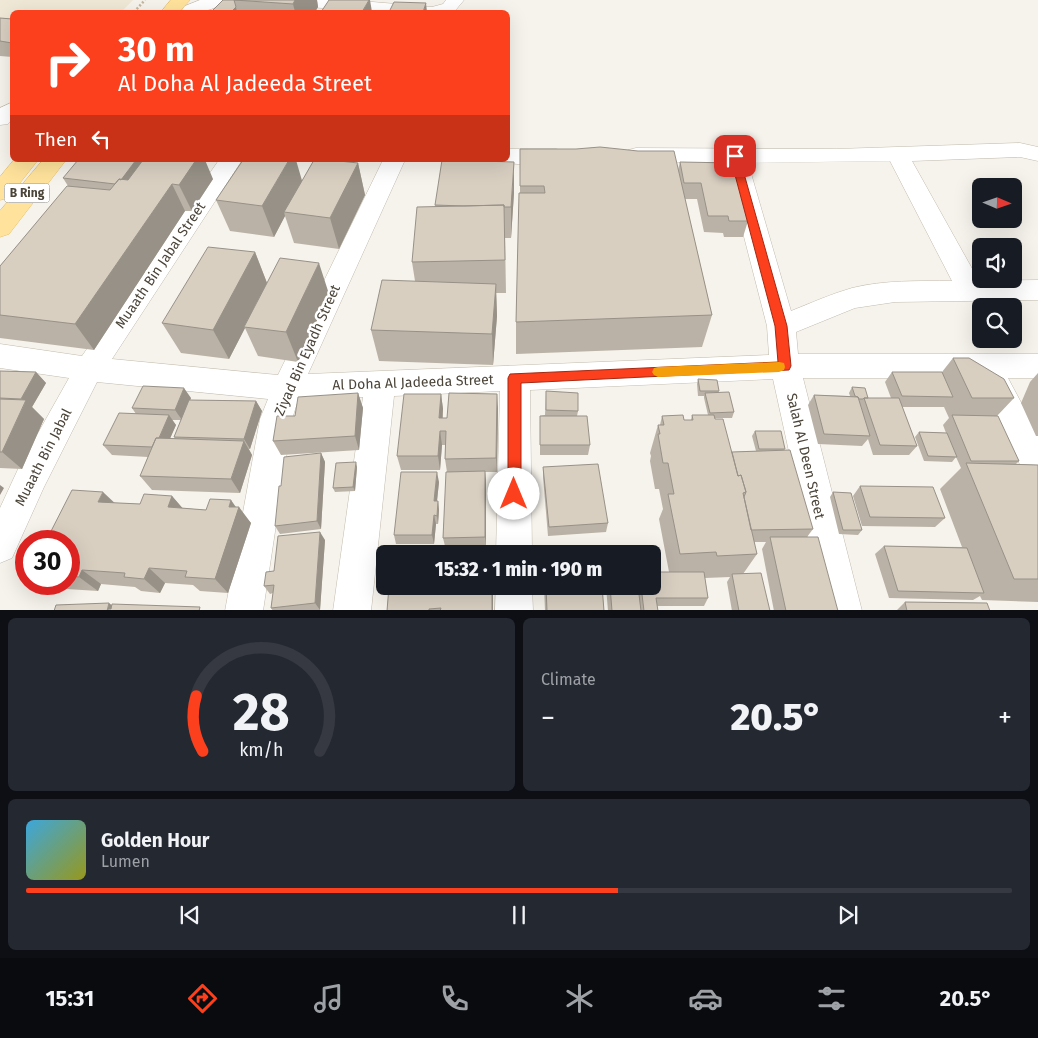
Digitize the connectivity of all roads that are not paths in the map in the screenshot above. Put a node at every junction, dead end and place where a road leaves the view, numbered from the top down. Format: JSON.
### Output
{"nodes":[{"id":1,"x":162,"y":0,"type":"edge"},
{"id":2,"x":215,"y":0,"type":"edge"},
{"id":3,"x":285,"y":0,"type":"edge"},
{"id":4,"x":190,"y":6,"type":"edge"},
{"id":5,"x":334,"y":6,"type":"edge"},
{"id":6,"x":153,"y":10,"type":"edge"},
{"id":7,"x":177,"y":10,"type":"edge"},
{"id":8,"x":386,"y":10,"type":"edge"},
{"id":9,"x":897,"y":154,"type":"junction"},
{"id":10,"x":1038,"y":154,"type":"edge"},
{"id":11,"x":617,"y":155,"type":"edge"},
{"id":12,"x":510,"y":156,"type":"edge"},
{"id":13,"x":577,"y":156,"type":"edge"},
{"id":14,"x":735,"y":156,"type":"junction"},
{"id":15,"x":25,"y":162,"type":"edge"},
{"id":16,"x":53,"y":162,"type":"edge"},
{"id":17,"x":230,"y":162,"type":"edge"},
{"id":18,"x":393,"y":162,"type":"edge"},
{"id":19,"x":0,"y":192,"type":"edge"},
{"id":20,"x":0,"y":228,"type":"edge"},
{"id":21,"x":1038,"y":290,"type":"edge"},
{"id":22,"x":971,"y":291,"type":"junction"},
{"id":23,"x":781,"y":326,"type":"junction"},
{"id":24,"x":0,"y":356,"type":"edge"},
{"id":25,"x":785,"y":366,"type":"junction"},
{"id":26,"x":986,"y":366,"type":"junction"},
{"id":27,"x":1038,"y":366,"type":"edge"},
{"id":28,"x":89,"y":369,"type":"junction"},
{"id":29,"x":514,"y":378,"type":"junction"},
{"id":30,"x":380,"y":384,"type":"junction"},
{"id":31,"x":287,"y":388,"type":"junction"},
{"id":32,"x":1038,"y":466,"type":"edge"},
{"id":33,"x":514,"y":545,"type":"edge"},
{"id":34,"x":0,"y":546,"type":"edge"},
{"id":35,"x":514,"y":595,"type":"edge"},
{"id":36,"x":244,"y":610,"type":"edge"},
{"id":37,"x":352,"y":610,"type":"edge"},
{"id":38,"x":514,"y":610,"type":"edge"},
{"id":39,"x":843,"y":610,"type":"edge"}],
"edges":[{"from":1,"to":6,"type":"main road"},
{"from":2,"to":4,"type":"street"},
{"from":3,"to":5,"type":"street"},
{"from":4,"to":7,"type":"main road"},
{"from":5,"to":8,"type":"street"},
{"from":9,"to":10,"type":"street"},
{"from":9,"to":14,"type":"street"},
{"from":9,"to":22,"type":"street"},
{"from":11,"to":14,"type":"street"},
{"from":12,"to":13,"type":"street"},
{"from":14,"to":23,"type":"street","name":"Salah Al Deen Street"},
{"from":15,"to":19,"type":"main road","number":"B Ring"},
{"from":16,"to":20,"type":"main road","number":"B Ring"},
{"from":17,"to":28,"type":"street","name":"Muaath Bin Jabal Street"},
{"from":18,"to":31,"type":"street","name":"Ziyad Bin Eyadh Street"},
{"from":21,"to":22,"type":"street"},
{"from":22,"to":23,"type":"street"},
{"from":23,"to":25,"type":"street","name":"Salah Al Deen Street"},
{"from":24,"to":28,"type":"street","name":"Al Doha Al Jadeeda Street"},
{"from":25,"to":26,"type":"street","name":"Al Doha Al Jadeeda Street"},
{"from":25,"to":29,"type":"street","name":"Al Doha Al Jadeeda Street"},
{"from":25,"to":39,"type":"street","name":"Salah Al Deen Street"},
{"from":26,"to":27,"type":"street","name":"Al Doha Al Jadeeda Street"},
{"from":26,"to":32,"type":"street"},
{"from":28,"to":31,"type":"street","name":"Al Doha Al Jadeeda Street"},
{"from":28,"to":34,"type":"street","name":"Muaath Bin Jabal"},
{"from":29,"to":30,"type":"street","name":"Al Doha Al Jadeeda Street"},
{"from":29,"to":33,"type":"street"},
{"from":30,"to":31,"type":"street","name":"Al Doha Al Jadeeda Street"},
{"from":30,"to":37,"type":"street"},
{"from":31,"to":36,"type":"street","name":"Ziyad Bin Eyadh Street"},
{"from":35,"to":38,"type":"street"}]}
